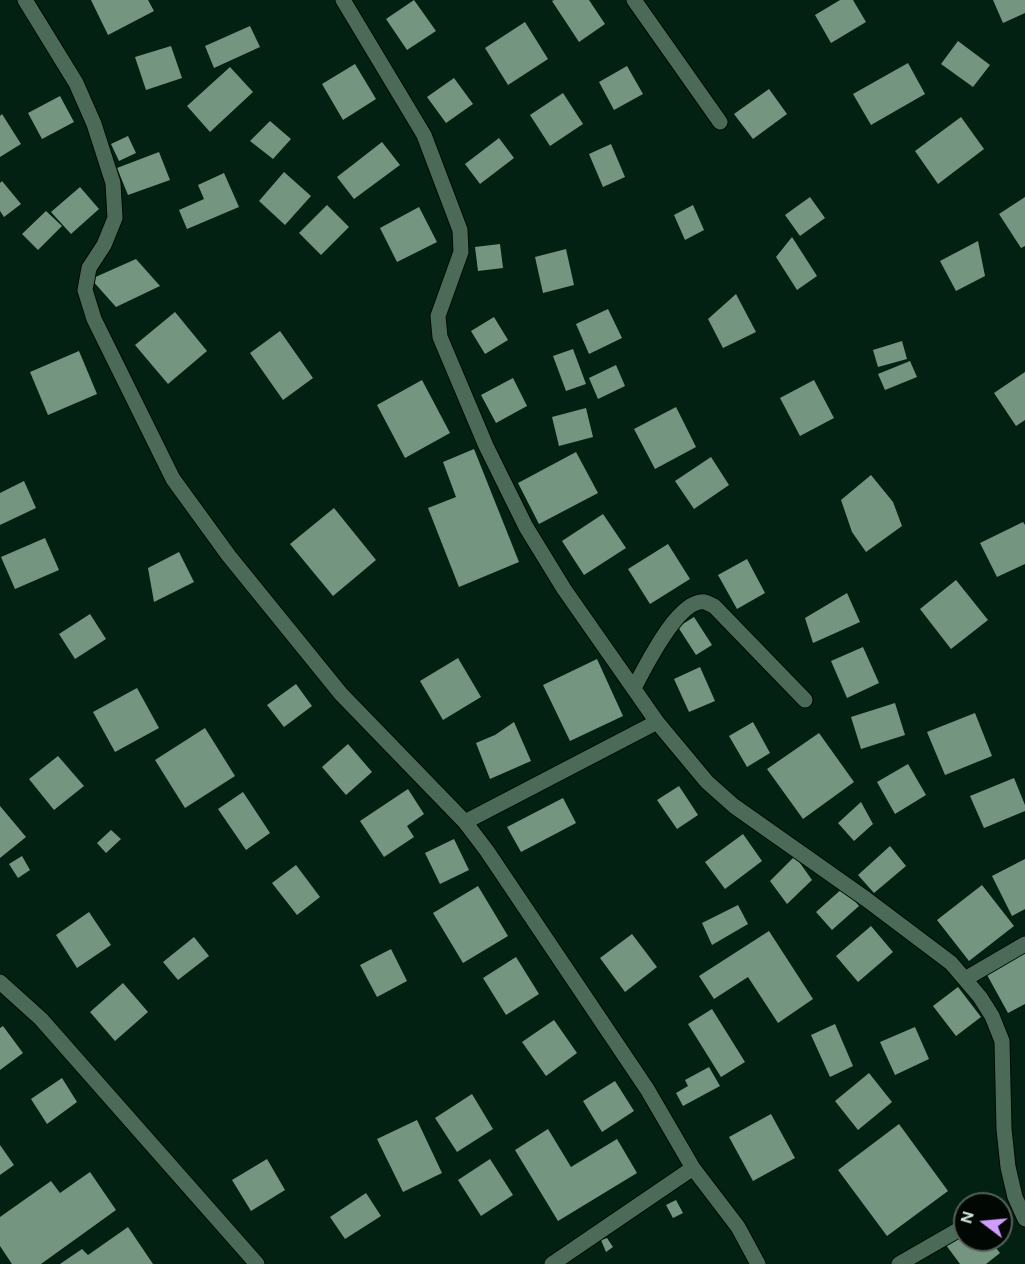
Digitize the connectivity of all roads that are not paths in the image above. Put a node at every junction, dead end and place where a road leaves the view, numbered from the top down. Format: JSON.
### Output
{"nodes":[{"id":1,"x":26,"y":0,"type":"edge"},
{"id":2,"x":343,"y":0,"type":"edge"},
{"id":3,"x":634,"y":0,"type":"edge"},
{"id":4,"x":720,"y":122,"type":"dead end"},
{"id":5,"x":634,"y":688,"type":"junction"},
{"id":6,"x":805,"y":700,"type":"dead end"},
{"id":7,"x":657,"y":722,"type":"junction"},
{"id":8,"x":465,"y":822,"type":"junction"},
{"id":9,"x":1025,"y":944,"type":"edge"},
{"id":10,"x":965,"y":979,"type":"junction"},
{"id":11,"x":0,"y":982,"type":"edge"},
{"id":12,"x":693,"y":1168,"type":"junction"},
{"id":13,"x":1015,"y":1197,"type":"joint"},
{"id":14,"x":1025,"y":1219,"type":"edge"},
{"id":15,"x":953,"y":1233,"type":"edge"},
{"id":16,"x":257,"y":1264,"type":"edge"},
{"id":17,"x":552,"y":1264,"type":"edge"},
{"id":18,"x":758,"y":1264,"type":"edge"},
{"id":19,"x":899,"y":1264,"type":"edge"}],
"edges":[{"from":1,"to":8,"type":"street"},
{"from":2,"to":5,"type":"street"},
{"from":3,"to":4,"type":"street"},
{"from":5,"to":6,"type":"street"},
{"from":5,"to":7,"type":"street"},
{"from":7,"to":8,"type":"street"},
{"from":7,"to":10,"type":"street"},
{"from":8,"to":12,"type":"street"},
{"from":9,"to":10,"type":"street"},
{"from":10,"to":13,"type":"street"},
{"from":11,"to":16,"type":"street"},
{"from":12,"to":17,"type":"street"},
{"from":12,"to":18,"type":"street"},
{"from":13,"to":14,"type":"street"},
{"from":15,"to":19,"type":"street"}]}
